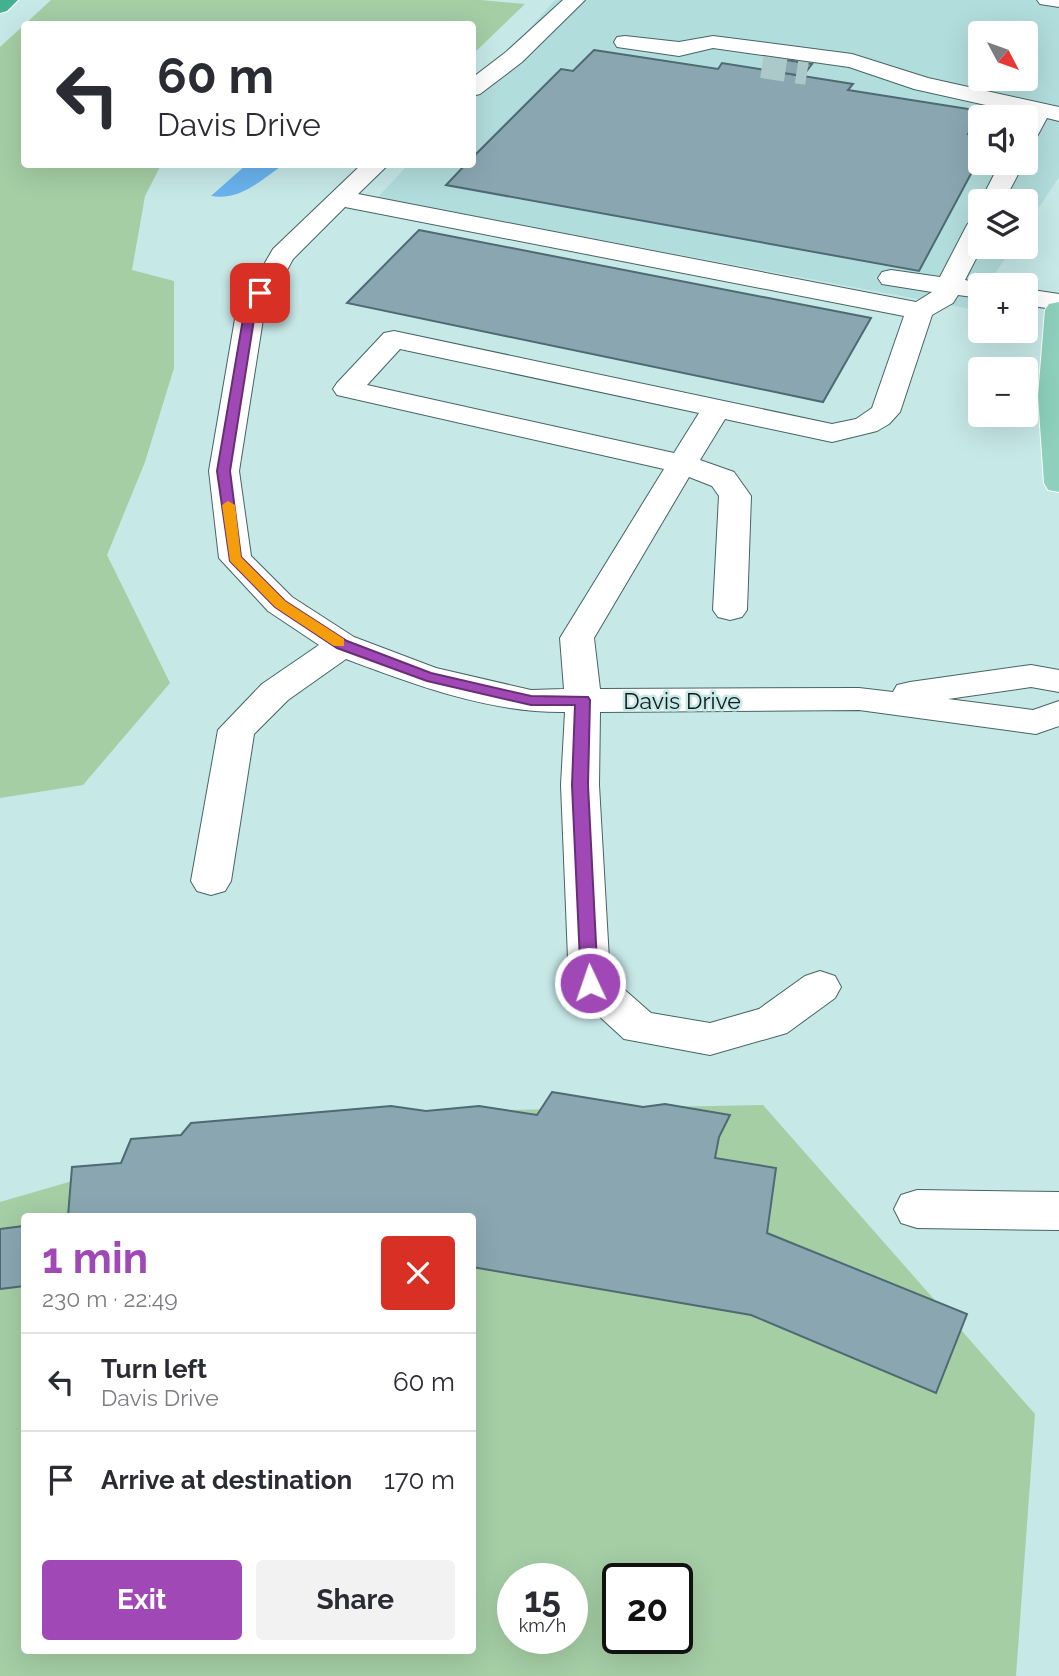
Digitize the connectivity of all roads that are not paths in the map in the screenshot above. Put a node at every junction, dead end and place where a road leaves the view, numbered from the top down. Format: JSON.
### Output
{"nodes":[{"id":1,"x":8,"y":0,"type":"edge"},
{"id":2,"x":575,"y":0,"type":"edge"},
{"id":3,"x":0,"y":7,"type":"edge"},
{"id":4,"x":625,"y":42,"type":"dead end"},
{"id":5,"x":679,"y":49,"type":"junction"},
{"id":6,"x":762,"y":66,"type":"tunnel mouth"},
{"id":7,"x":807,"y":73,"type":"tunnel mouth"},
{"id":8,"x":922,"y":84,"type":"junction"},
{"id":9,"x":476,"y":86,"type":"edge"},
{"id":10,"x":1038,"y":105,"type":"edge"},
{"id":11,"x":373,"y":168,"type":"edge"},
{"id":12,"x":339,"y":198,"type":"junction"},
{"id":13,"x":968,"y":248,"type":"edge"},
{"id":14,"x":891,"y":278,"type":"dead end"},
{"id":15,"x":948,"y":286,"type":"junction"},
{"id":16,"x":968,"y":288,"type":"edge"},
{"id":17,"x":1038,"y":299,"type":"edge"},
{"id":18,"x":1059,"y":302,"type":"edge"},
{"id":19,"x":1059,"y":310,"type":"edge"},
{"id":20,"x":920,"y":311,"type":"junction"},
{"id":21,"x":716,"y":409,"type":"junction"},
{"id":22,"x":682,"y":464,"type":"junction"},
{"id":23,"x":1059,"y":482,"type":"edge"},
{"id":24,"x":730,"y":610,"type":"dead end"},
{"id":25,"x":342,"y":645,"type":"junction"},
{"id":26,"x":1059,"y":681,"type":"edge"},
{"id":27,"x":859,"y":699,"type":"junction"},
{"id":28,"x":583,"y":700,"type":"junction"},
{"id":29,"x":1059,"y":713,"type":"edge"},
{"id":30,"x":211,"y":881,"type":"dead end"},
{"id":31,"x":820,"y":987,"type":"dead end"},
{"id":32,"x":917,"y":1209,"type":"dead end"},
{"id":33,"x":1059,"y":1211,"type":"edge"}],
"edges":[{"from":1,"to":3,"type":"highway"},
{"from":2,"to":9,"type":"lane"},
{"from":4,"to":5,"type":"lane"},
{"from":5,"to":6,"type":"lane"},
{"from":5,"to":8,"type":"lane"},
{"from":7,"to":8,"type":"lane"},
{"from":8,"to":10,"type":"lane"},
{"from":11,"to":12,"type":"lane","name":"Davis Drive"},
{"from":12,"to":20,"type":"lane"},
{"from":12,"to":25,"type":"lane","name":"Davis Drive"},
{"from":13,"to":15,"type":"lane"},
{"from":14,"to":15,"type":"lane"},
{"from":15,"to":16,"type":"lane"},
{"from":15,"to":20,"type":"lane"},
{"from":17,"to":18,"type":"lane"},
{"from":19,"to":23,"type":"main road"},
{"from":20,"to":21,"type":"lane"},
{"from":21,"to":22,"type":"lane"},
{"from":21,"to":22,"type":"lane"},
{"from":22,"to":24,"type":"lane"},
{"from":22,"to":28,"type":"lane"},
{"from":25,"to":28,"type":"lane","name":"Davis Drive"},
{"from":25,"to":30,"type":"lane"},
{"from":26,"to":27,"type":"lane","name":"Davis Drive"},
{"from":27,"to":28,"type":"lane","name":"Davis Drive"},
{"from":27,"to":29,"type":"lane","name":"Davis Drive"},
{"from":28,"to":31,"type":"lane"},
{"from":32,"to":33,"type":"lane"}]}
